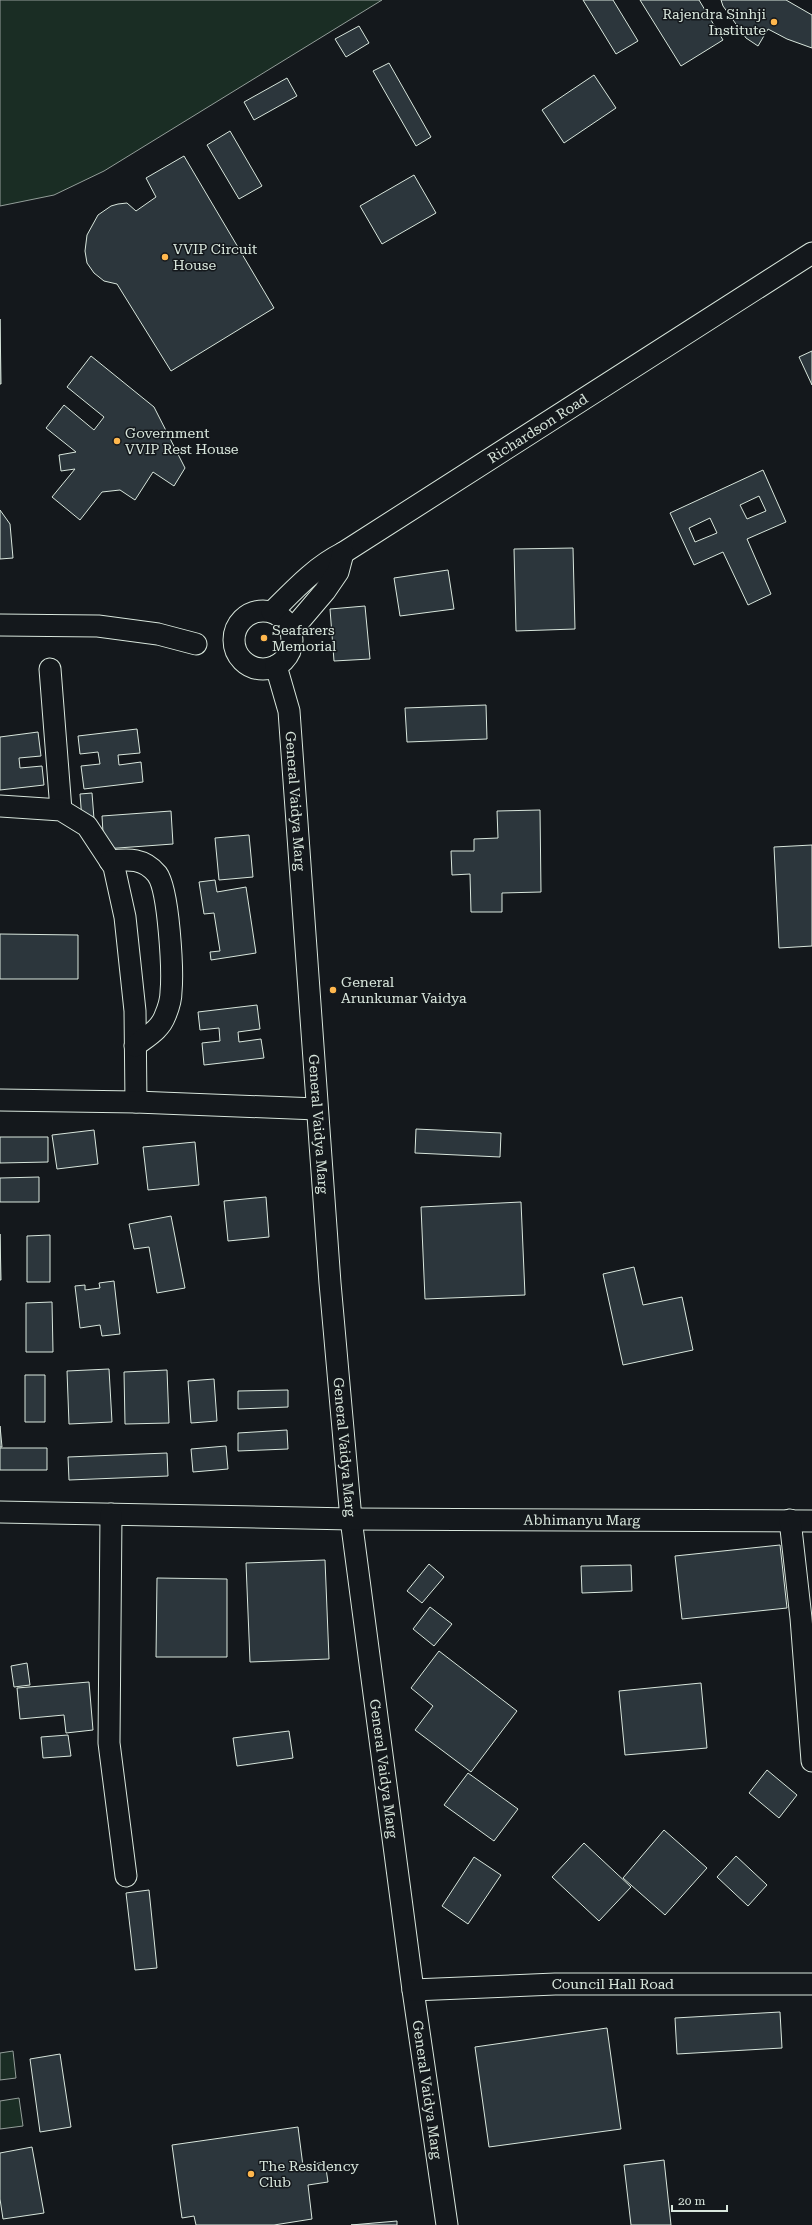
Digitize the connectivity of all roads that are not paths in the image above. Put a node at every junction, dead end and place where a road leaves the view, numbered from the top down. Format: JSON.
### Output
{"nodes":[{"id":1,"x":812,"y":253,"type":"edge"},
{"id":2,"x":343,"y":553,"type":"junction"},
{"id":3,"x":272,"y":612,"type":"junction"},
{"id":4,"x":0,"y":625,"type":"edge"},
{"id":5,"x":291,"y":631,"type":"junction"},
{"id":6,"x":196,"y":644,"type":"dead end"},
{"id":7,"x":276,"y":666,"type":"junction"},
{"id":8,"x":50,"y":669,"type":"dead end"},
{"id":9,"x":0,"y":806,"type":"edge"},
{"id":10,"x":61,"y":810,"type":"junction"},
{"id":11,"x":110,"y":861,"type":"junction"},
{"id":12,"x":135,"y":1046,"type":"junction"},
{"id":13,"x":0,"y":1100,"type":"edge"},
{"id":14,"x":136,"y":1102,"type":"junction"},
{"id":15,"x":316,"y":1109,"type":"junction"},
{"id":16,"x":0,"y":1512,"type":"edge"},
{"id":17,"x":111,"y":1514,"type":"junction"},
{"id":18,"x":352,"y":1520,"type":"junction"},
{"id":19,"x":790,"y":1520,"type":"junction"},
{"id":20,"x":812,"y":1521,"type":"edge"},
{"id":21,"x":812,"y":1761,"type":"edge"},
{"id":22,"x":126,"y":1876,"type":"dead end"},
{"id":23,"x":812,"y":1984,"type":"edge"},
{"id":24,"x":413,"y":1990,"type":"junction"},
{"id":25,"x":447,"y":2225,"type":"edge"}],
"edges":[{"from":1,"to":2,"type":"street","name":"Richardson Road"},
{"from":2,"to":3,"type":"street","name":"Richardson Road"},
{"from":2,"to":5,"type":"street"},
{"from":3,"to":5,"type":"street"},
{"from":3,"to":7,"type":"street"},
{"from":4,"to":6,"type":"street"},
{"from":5,"to":7,"type":"street"},
{"from":7,"to":15,"type":"street","name":"General Vaidya Marg"},
{"from":8,"to":10,"type":"street"},
{"from":9,"to":10,"type":"street"},
{"from":10,"to":11,"type":"street"},
{"from":11,"to":12,"type":"street"},
{"from":11,"to":12,"type":"street"},
{"from":12,"to":14,"type":"street"},
{"from":13,"to":14,"type":"street"},
{"from":14,"to":15,"type":"street"},
{"from":15,"to":18,"type":"street","name":"General Vaidya Marg"},
{"from":16,"to":17,"type":"street","name":"Abhimanyu Marg"},
{"from":17,"to":18,"type":"street","name":"Abhimanyu Marg"},
{"from":17,"to":22,"type":"street"},
{"from":18,"to":19,"type":"street","name":"Abhimanyu Marg"},
{"from":18,"to":24,"type":"street","name":"General Vaidya Marg"},
{"from":19,"to":20,"type":"street","name":"Abhimanyu Marg"},
{"from":19,"to":21,"type":"street"},
{"from":23,"to":24,"type":"street","name":"Council Hall Road"},
{"from":24,"to":25,"type":"street","name":"General Vaidya Marg"}]}
